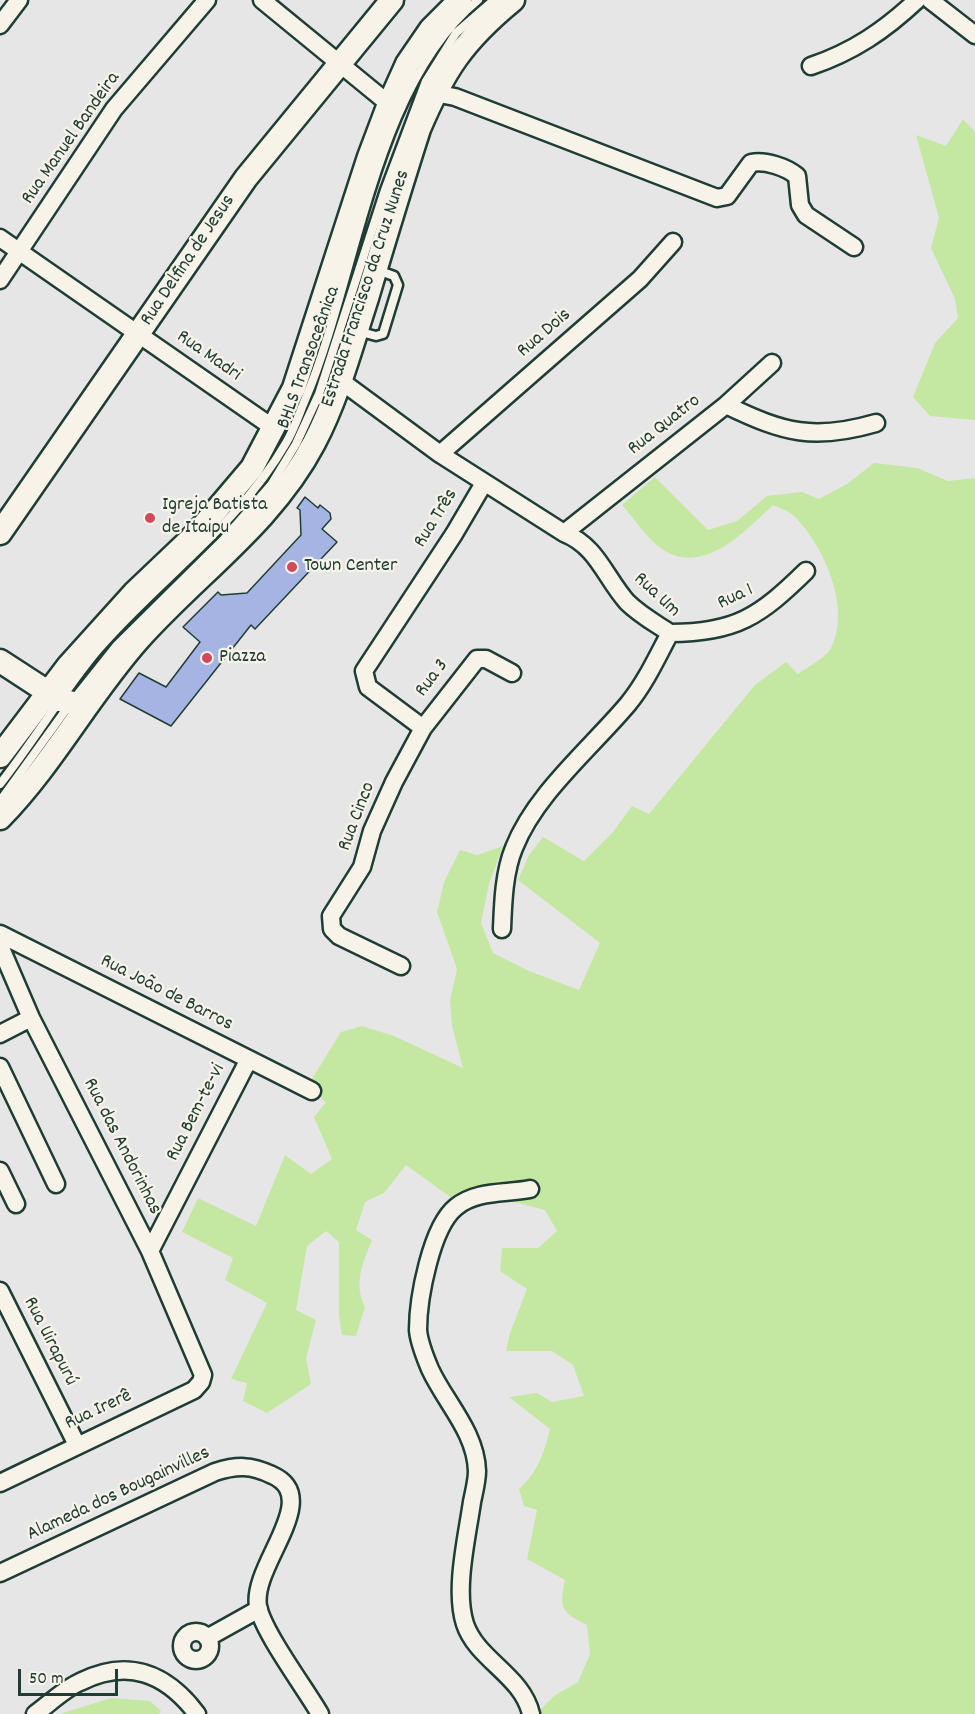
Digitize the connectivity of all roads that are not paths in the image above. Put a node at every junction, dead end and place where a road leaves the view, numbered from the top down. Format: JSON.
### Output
{"nodes":[{"id":1,"x":19,"y":0,"type":"edge"},
{"id":2,"x":207,"y":0,"type":"edge"},
{"id":3,"x":262,"y":0,"type":"edge"},
{"id":4,"x":392,"y":0,"type":"edge"},
{"id":5,"x":460,"y":0,"type":"edge"},
{"id":6,"x":478,"y":0,"type":"edge"},
{"id":7,"x":494,"y":0,"type":"edge"},
{"id":8,"x":513,"y":0,"type":"edge"},
{"id":9,"x":917,"y":0,"type":"edge"},
{"id":10,"x":930,"y":0,"type":"edge"},
{"id":11,"x":0,"y":25,"type":"edge"},
{"id":12,"x":975,"y":35,"type":"edge"},
{"id":13,"x":340,"y":64,"type":"junction"},
{"id":14,"x":811,"y":66,"type":"dead end"},
{"id":15,"x":434,"y":93,"type":"junction"},
{"id":16,"x":389,"y":104,"type":"junction"},
{"id":17,"x":0,"y":238,"type":"edge"},
{"id":18,"x":673,"y":242,"type":"dead end"},
{"id":19,"x":854,"y":247,"type":"dead end"},
{"id":20,"x":20,"y":251,"type":"junction"},
{"id":21,"x":0,"y":280,"type":"edge"},
{"id":22,"x":139,"y":335,"type":"junction"},
{"id":23,"x":772,"y":363,"type":"dead end"},
{"id":24,"x":341,"y":381,"type":"junction"},
{"id":25,"x":726,"y":405,"type":"junction"},
{"id":26,"x":876,"y":423,"type":"dead end"},
{"id":27,"x":275,"y":429,"type":"junction"},
{"id":28,"x":440,"y":454,"type":"junction"},
{"id":29,"x":484,"y":483,"type":"junction"},
{"id":30,"x":0,"y":533,"type":"edge"},
{"id":31,"x":564,"y":533,"type":"junction"},
{"id":32,"x":806,"y":571,"type":"dead end"},
{"id":33,"x":670,"y":633,"type":"junction"},
{"id":34,"x":0,"y":661,"type":"edge"},
{"id":35,"x":512,"y":673,"type":"dead end"},
{"id":36,"x":66,"y":700,"type":"junction"},
{"id":37,"x":423,"y":728,"type":"junction"},
{"id":38,"x":0,"y":756,"type":"edge"},
{"id":39,"x":0,"y":784,"type":"edge"},
{"id":40,"x":0,"y":801,"type":"edge"},
{"id":41,"x":0,"y":818,"type":"edge"},
{"id":42,"x":502,"y":929,"type":"dead end"},
{"id":43,"x":0,"y":934,"type":"edge"},
{"id":44,"x":0,"y":946,"type":"edge"},
{"id":45,"x":401,"y":966,"type":"dead end"},
{"id":46,"x":32,"y":1018,"type":"junction"},
{"id":47,"x":0,"y":1034,"type":"edge"},
{"id":48,"x":249,"y":1059,"type":"junction"},
{"id":49,"x":0,"y":1067,"type":"edge"},
{"id":50,"x":312,"y":1091,"type":"dead end"},
{"id":51,"x":0,"y":1171,"type":"edge"},
{"id":52,"x":56,"y":1184,"type":"dead end"},
{"id":53,"x":530,"y":1189,"type":"dead end"},
{"id":54,"x":16,"y":1204,"type":"dead end"},
{"id":55,"x":150,"y":1251,"type":"junction"},
{"id":56,"x":0,"y":1291,"type":"edge"},
{"id":57,"x":7,"y":1321,"type":"edge"},
{"id":58,"x":202,"y":1368,"type":"joint"},
{"id":59,"x":77,"y":1445,"type":"junction"},
{"id":60,"x":0,"y":1483,"type":"edge"},
{"id":61,"x":0,"y":1573,"type":"edge"},
{"id":62,"x":259,"y":1609,"type":"junction"},
{"id":63,"x":207,"y":1638,"type":"dead end"},
{"id":64,"x":34,"y":1714,"type":"edge"},
{"id":65,"x":197,"y":1714,"type":"edge"},
{"id":66,"x":320,"y":1714,"type":"edge"},
{"id":67,"x":531,"y":1714,"type":"edge"}],
"edges":[{"from":1,"to":11,"type":"street"},
{"from":2,"to":20,"type":"street","name":"Rua Manuel Bandeira"},
{"from":3,"to":13,"type":"street"},
{"from":4,"to":13,"type":"main road","name":"Rua Delfina de Jesus"},
{"from":5,"to":16,"type":"main road","name":"Estrada Francisco da Cruz Nunes"},
{"from":6,"to":36,"type":"lane","name":"BHLS Transoceânica"},
{"from":7,"to":36,"type":"lane","name":"BHLS Transoceânica"},
{"from":8,"to":15,"type":"main road","name":"Estrada Francisco da Cruz Nunes"},
{"from":9,"to":14,"type":"street"},
{"from":10,"to":12,"type":"street"},
{"from":13,"to":16,"type":"street"},
{"from":13,"to":22,"type":"main road","name":"Rua Delfina de Jesus"},
{"from":15,"to":19,"type":"street"},
{"from":15,"to":24,"type":"main road","name":"Estrada Francisco da Cruz Nunes"},
{"from":16,"to":27,"type":"main road","name":"Estrada Francisco da Cruz Nunes"},
{"from":17,"to":20,"type":"street","name":"Rua Madri"},
{"from":18,"to":28,"type":"street","name":"Rua Dois"},
{"from":20,"to":21,"type":"street","name":"Rua Manuel Bandeira"},
{"from":20,"to":22,"type":"street","name":"Rua Madri"},
{"from":22,"to":27,"type":"street","name":"Rua Madri"},
{"from":22,"to":30,"type":"main road","name":"Rua Delfina de Jesus"},
{"from":23,"to":25,"type":"street"},
{"from":24,"to":28,"type":"street","name":"Rua Um"},
{"from":24,"to":36,"type":"main road","name":"Estrada Francisco da Cruz Nunes"},
{"from":25,"to":26,"type":"street","name":"Rua Quatro"},
{"from":25,"to":31,"type":"street","name":"Rua Quatro"},
{"from":27,"to":36,"type":"main road","name":"Estrada Francisco da Cruz Nunes"},
{"from":28,"to":29,"type":"street","name":"Rua Um"},
{"from":29,"to":31,"type":"street","name":"Rua Um"},
{"from":29,"to":37,"type":"street","name":"Rua Três"},
{"from":31,"to":33,"type":"street","name":"Rua Um"},
{"from":32,"to":33,"type":"street","name":"Rua 1"},
{"from":33,"to":42,"type":"street","name":"Rua Um"},
{"from":34,"to":36,"type":"main road"},
{"from":35,"to":37,"type":"street","name":"Rua 3"},
{"from":36,"to":38,"type":"main road","name":"Estrada Francisco da Cruz Nunes"},
{"from":36,"to":39,"type":"lane","name":"BHLS Transoceânica"},
{"from":36,"to":40,"type":"lane","name":"BHLS Transoceânica"},
{"from":36,"to":41,"type":"main road","name":"Estrada Francisco da Cruz Nunes"},
{"from":37,"to":45,"type":"street","name":"Rua Cinco"},
{"from":43,"to":48,"type":"street","name":"Rua João de Barros"},
{"from":44,"to":46,"type":"street","name":"Rua das Andorinhas"},
{"from":46,"to":47,"type":"street"},
{"from":46,"to":55,"type":"street","name":"Rua das Andorinhas"},
{"from":48,"to":50,"type":"street","name":"Rua João de Barros"},
{"from":48,"to":55,"type":"street","name":"Rua Bem-te-vi"},
{"from":49,"to":52,"type":"street"},
{"from":51,"to":54,"type":"street"},
{"from":53,"to":67,"type":"street"},
{"from":55,"to":58,"type":"street","name":"Rua das Andorinhas"},
{"from":56,"to":57,"type":"street","name":"Rua Uirapurú"},
{"from":57,"to":59,"type":"street","name":"Rua Uirapurú"},
{"from":58,"to":59,"type":"street","name":"Rua Irerê"},
{"from":59,"to":60,"type":"street","name":"Rua Irerê"},
{"from":61,"to":62,"type":"street","name":"Alameda dos Bougainvilles"},
{"from":62,"to":63,"type":"street"},
{"from":62,"to":66,"type":"street","name":"Alameda dos Bougainvilles"},
{"from":64,"to":65,"type":"street"}]}
